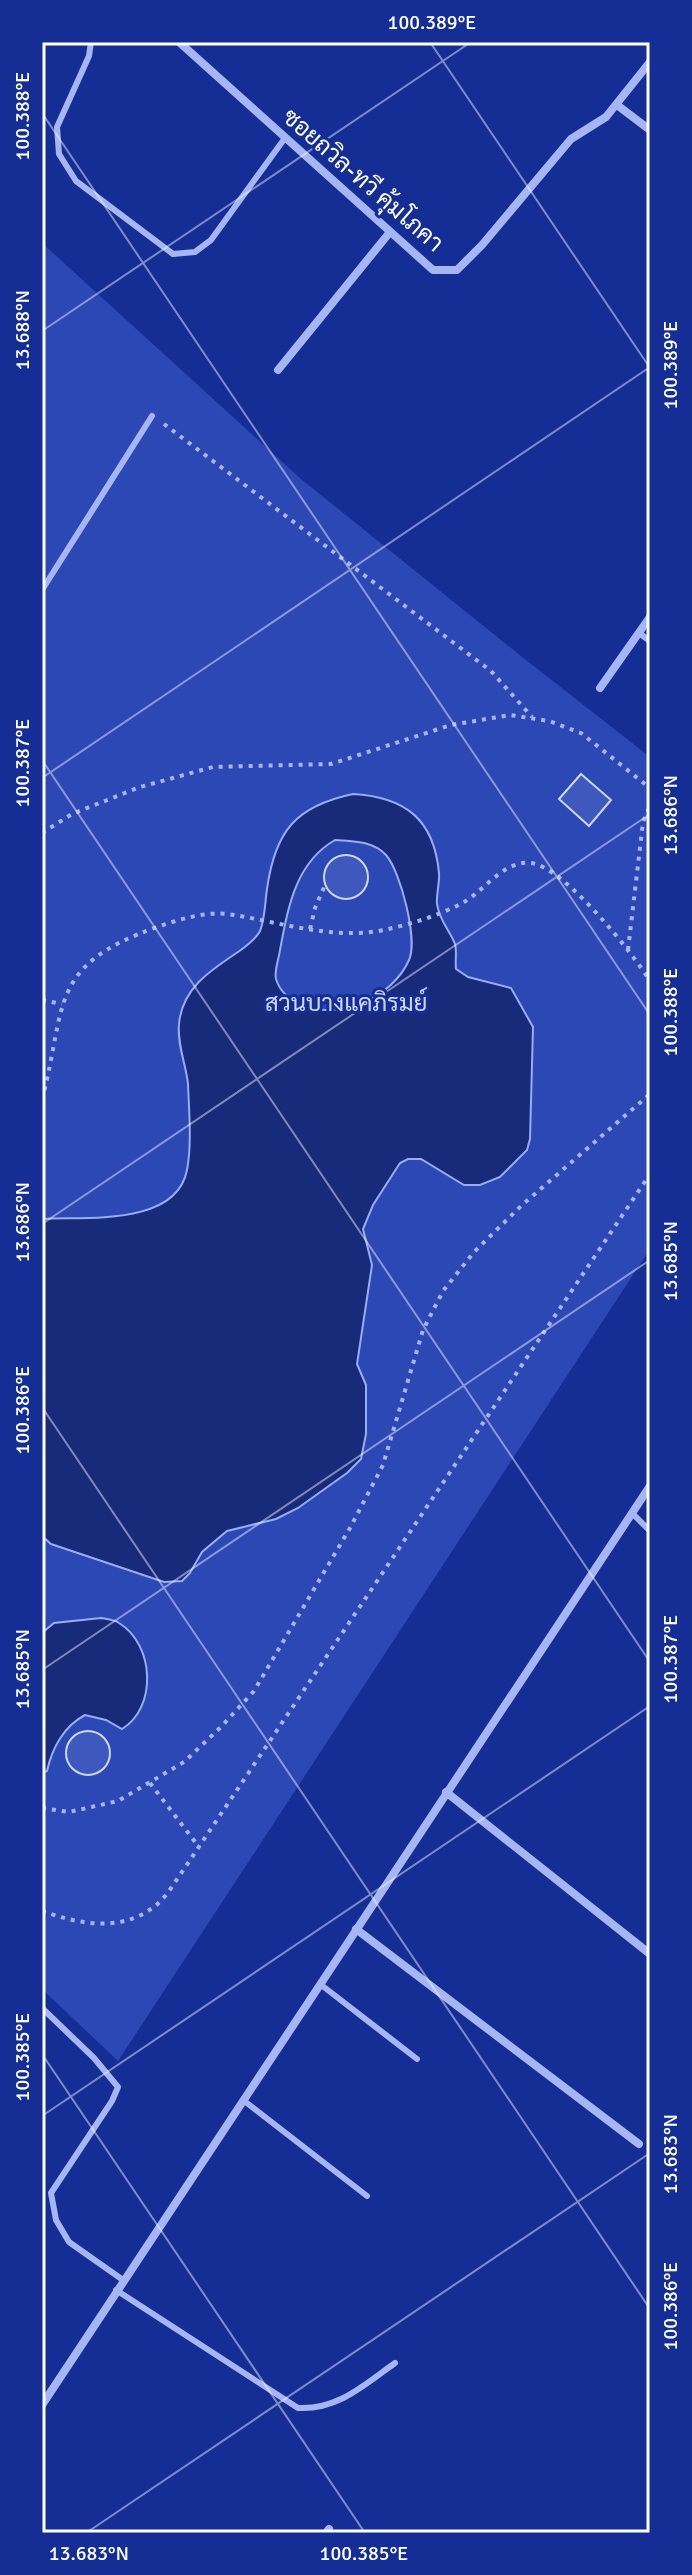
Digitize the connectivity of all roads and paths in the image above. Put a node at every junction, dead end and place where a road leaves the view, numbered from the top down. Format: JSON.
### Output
{"nodes":[{"id":1,"x":91,"y":42,"type":"edge"},
{"id":2,"x":179,"y":42,"type":"edge"},
{"id":3,"x":650,"y":62,"type":"edge"},
{"id":4,"x":617,"y":105,"type":"junction"},
{"id":5,"x":650,"y":130,"type":"edge"},
{"id":6,"x":285,"y":138,"type":"junction"},
{"id":7,"x":390,"y":232,"type":"junction"},
{"id":8,"x":278,"y":370,"type":"dead end"},
{"id":9,"x":152,"y":416,"type":"joint"},
{"id":10,"x":42,"y":590,"type":"edge"},
{"id":11,"x":650,"y":617,"type":"edge"},
{"id":12,"x":639,"y":633,"type":"junction"},
{"id":13,"x":650,"y":641,"type":"edge"},
{"id":14,"x":600,"y":688,"type":"dead end"},
{"id":15,"x":533,"y":719,"type":"junction"},
{"id":16,"x":650,"y":788,"type":"edge"},
{"id":17,"x":650,"y":806,"type":"edge"},
{"id":18,"x":43,"y":829,"type":"edge"},
{"id":19,"x":325,"y":885,"type":"dead end"},
{"id":20,"x":310,"y":929,"type":"junction"},
{"id":21,"x":628,"y":950,"type":"junction"},
{"id":22,"x":650,"y":981,"type":"edge"},
{"id":23,"x":42,"y":1000,"type":"edge"},
{"id":24,"x":62,"y":1004,"type":"junction"},
{"id":25,"x":650,"y":1094,"type":"edge"},
{"id":26,"x":42,"y":1100,"type":"edge"},
{"id":27,"x":650,"y":1174,"type":"edge"},
{"id":28,"x":650,"y":1486,"type":"edge"},
{"id":29,"x":632,"y":1513,"type":"junction"},
{"id":30,"x":650,"y":1531,"type":"edge"},
{"id":31,"x":150,"y":1783,"type":"junction"},
{"id":32,"x":446,"y":1792,"type":"junction"},
{"id":33,"x":42,"y":1808,"type":"edge"},
{"id":34,"x":199,"y":1847,"type":"junction"},
{"id":35,"x":42,"y":1911,"type":"edge"},
{"id":36,"x":356,"y":1929,"type":"junction"},
{"id":37,"x":650,"y":1954,"type":"edge"},
{"id":38,"x":320,"y":1984,"type":"junction"},
{"id":39,"x":42,"y":2008,"type":"edge"},
{"id":40,"x":417,"y":2059,"type":"dead end"},
{"id":41,"x":243,"y":2100,"type":"junction"},
{"id":42,"x":639,"y":2144,"type":"dead end"},
{"id":43,"x":367,"y":2196,"type":"dead end"},
{"id":44,"x":123,"y":2280,"type":"junction"},
{"id":45,"x":116,"y":2290,"type":"junction"},
{"id":46,"x":395,"y":2363,"type":"dead end"},
{"id":47,"x":42,"y":2405,"type":"edge"}],
"edges":[{"from":1,"to":6,"type":"lane"},
{"from":2,"to":6,"type":"street","name":"ซอยถวิล-ทวี คุ้มโภคา"},
{"from":3,"to":4,"type":"street","name":"ซอยถวิล-ทวี คุ้มโภคา"},
{"from":4,"to":5,"type":"street"},
{"from":4,"to":7,"type":"street","name":"ซอยถวิล-ทวี คุ้มโภคา"},
{"from":6,"to":7,"type":"street","name":"ซอยถวิล-ทวี คุ้มโภคา"},
{"from":7,"to":8,"type":"street"},
{"from":9,"to":10,"type":"lane"},
{"from":9,"to":15,"type":"path"},
{"from":11,"to":12,"type":"street"},
{"from":12,"to":13,"type":"lane"},
{"from":12,"to":14,"type":"street"},
{"from":15,"to":16,"type":"path"},
{"from":15,"to":18,"type":"path"},
{"from":17,"to":21,"type":"path"},
{"from":19,"to":20,"type":"path"},
{"from":20,"to":21,"type":"path"},
{"from":20,"to":24,"type":"path"},
{"from":21,"to":22,"type":"path"},
{"from":23,"to":24,"type":"path"},
{"from":24,"to":26,"type":"path"},
{"from":25,"to":31,"type":"path"},
{"from":27,"to":34,"type":"path"},
{"from":28,"to":29,"type":"street"},
{"from":29,"to":30,"type":"lane"},
{"from":29,"to":32,"type":"street"},
{"from":31,"to":33,"type":"path"},
{"from":31,"to":34,"type":"path"},
{"from":32,"to":36,"type":"street"},
{"from":32,"to":37,"type":"street"},
{"from":34,"to":35,"type":"path"},
{"from":36,"to":38,"type":"street"},
{"from":36,"to":42,"type":"street"},
{"from":38,"to":40,"type":"lane"},
{"from":38,"to":41,"type":"street"},
{"from":39,"to":44,"type":"lane"},
{"from":41,"to":43,"type":"lane"},
{"from":41,"to":44,"type":"street"},
{"from":44,"to":45,"type":"street"},
{"from":45,"to":46,"type":"lane"},
{"from":45,"to":47,"type":"street"}]}
